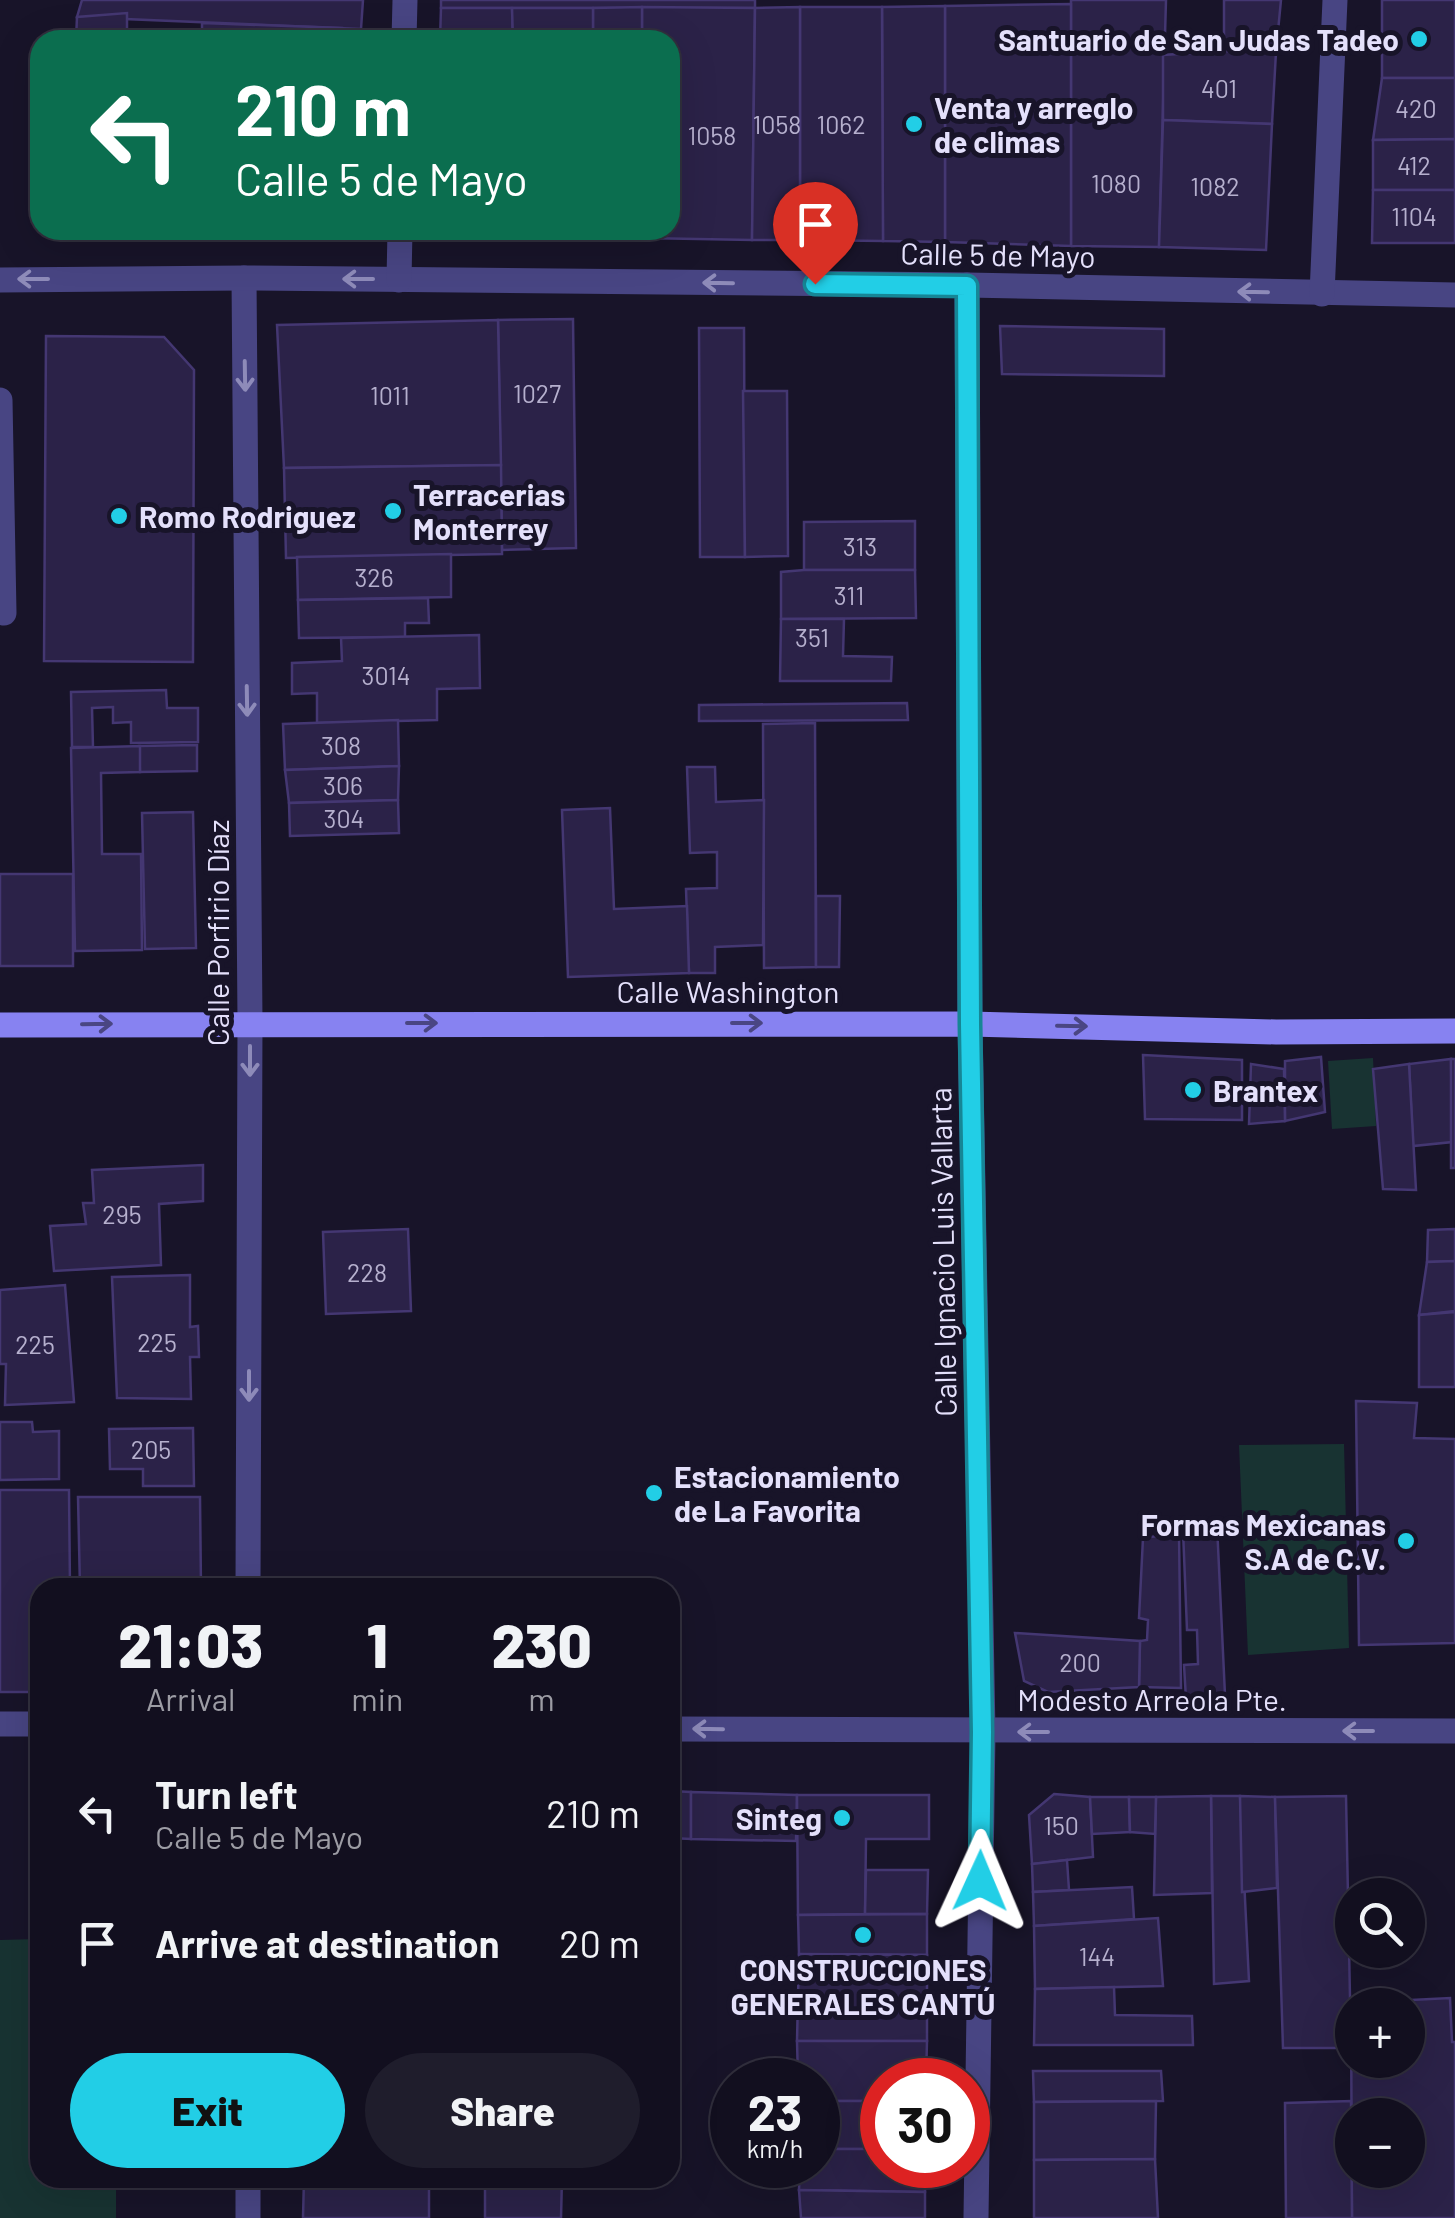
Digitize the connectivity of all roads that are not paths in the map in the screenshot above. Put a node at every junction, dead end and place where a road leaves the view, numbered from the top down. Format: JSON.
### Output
{"nodes":[{"id":1,"x":405,"y":0,"type":"edge"},
{"id":2,"x":1335,"y":0,"type":"edge"},
{"id":3,"x":404,"y":30,"type":"edge"},
{"id":4,"x":400,"y":240,"type":"edge"},
{"id":5,"x":244,"y":278,"type":"junction"},
{"id":6,"x":0,"y":280,"type":"edge"},
{"id":7,"x":398,"y":280,"type":"junction"},
{"id":8,"x":967,"y":286,"type":"junction"},
{"id":9,"x":1322,"y":294,"type":"junction"},
{"id":10,"x":1455,"y":296,"type":"edge"},
{"id":11,"x":0,"y":400,"type":"edge"},
{"id":12,"x":4,"y":613,"type":"dead end"},
{"id":13,"x":250,"y":1022,"type":"junction"},
{"id":14,"x":970,"y":1024,"type":"junction"},
{"id":15,"x":0,"y":1025,"type":"edge"},
{"id":16,"x":1455,"y":1030,"type":"edge"},
{"id":17,"x":248,"y":1578,"type":"edge"},
{"id":18,"x":0,"y":1724,"type":"edge"},
{"id":19,"x":30,"y":1724,"type":"edge"},
{"id":20,"x":680,"y":1729,"type":"edge"},
{"id":21,"x":1455,"y":1731,"type":"edge"},
{"id":22,"x":982,"y":1732,"type":"junction"},
{"id":23,"x":248,"y":2188,"type":"edge"},
{"id":24,"x":248,"y":2218,"type":"edge"},
{"id":25,"x":976,"y":2218,"type":"edge"}],
"edges":[{"from":1,"to":3,"type":"street"},
{"from":2,"to":9,"type":"street"},
{"from":4,"to":7,"type":"street"},
{"from":5,"to":6,"type":"street","name":"Calle 5 de Mayo","one_way":true},
{"from":7,"to":5,"type":"street","name":"Calle 5 de Mayo","one_way":true},
{"from":5,"to":13,"type":"street","name":"Calle Porfirio Díaz","one_way":true},
{"from":8,"to":7,"type":"street","name":"Calle 5 de Mayo","one_way":true},
{"from":9,"to":8,"type":"street","name":"Calle 5 de Mayo","one_way":true},
{"from":8,"to":14,"type":"street","name":"Calle Ignacio Luis Vallarta"},
{"from":9,"to":10,"type":"street","name":"Calle 5 de Mayo"},
{"from":11,"to":12,"type":"street"},
{"from":13,"to":14,"type":"main road","name":"Calle Washington","one_way":true},
{"from":15,"to":13,"type":"main road","name":"Calle Washington","one_way":true},
{"from":13,"to":17,"type":"street","name":"Calle Porfirio Díaz","one_way":true},
{"from":14,"to":16,"type":"main road","name":"Calle Washington","one_way":true},
{"from":14,"to":22,"type":"street","name":"Calle Ignacio Luis Vallarta"},
{"from":18,"to":19,"type":"street"},
{"from":22,"to":20,"type":"street","name":"Modesto Arreola Pte.","one_way":true},
{"from":21,"to":22,"type":"street","name":"Modesto Arreola Pte.","one_way":true},
{"from":22,"to":25,"type":"street","name":"Calle Ignacio Luis Vallarta"},
{"from":23,"to":24,"type":"street"}]}
